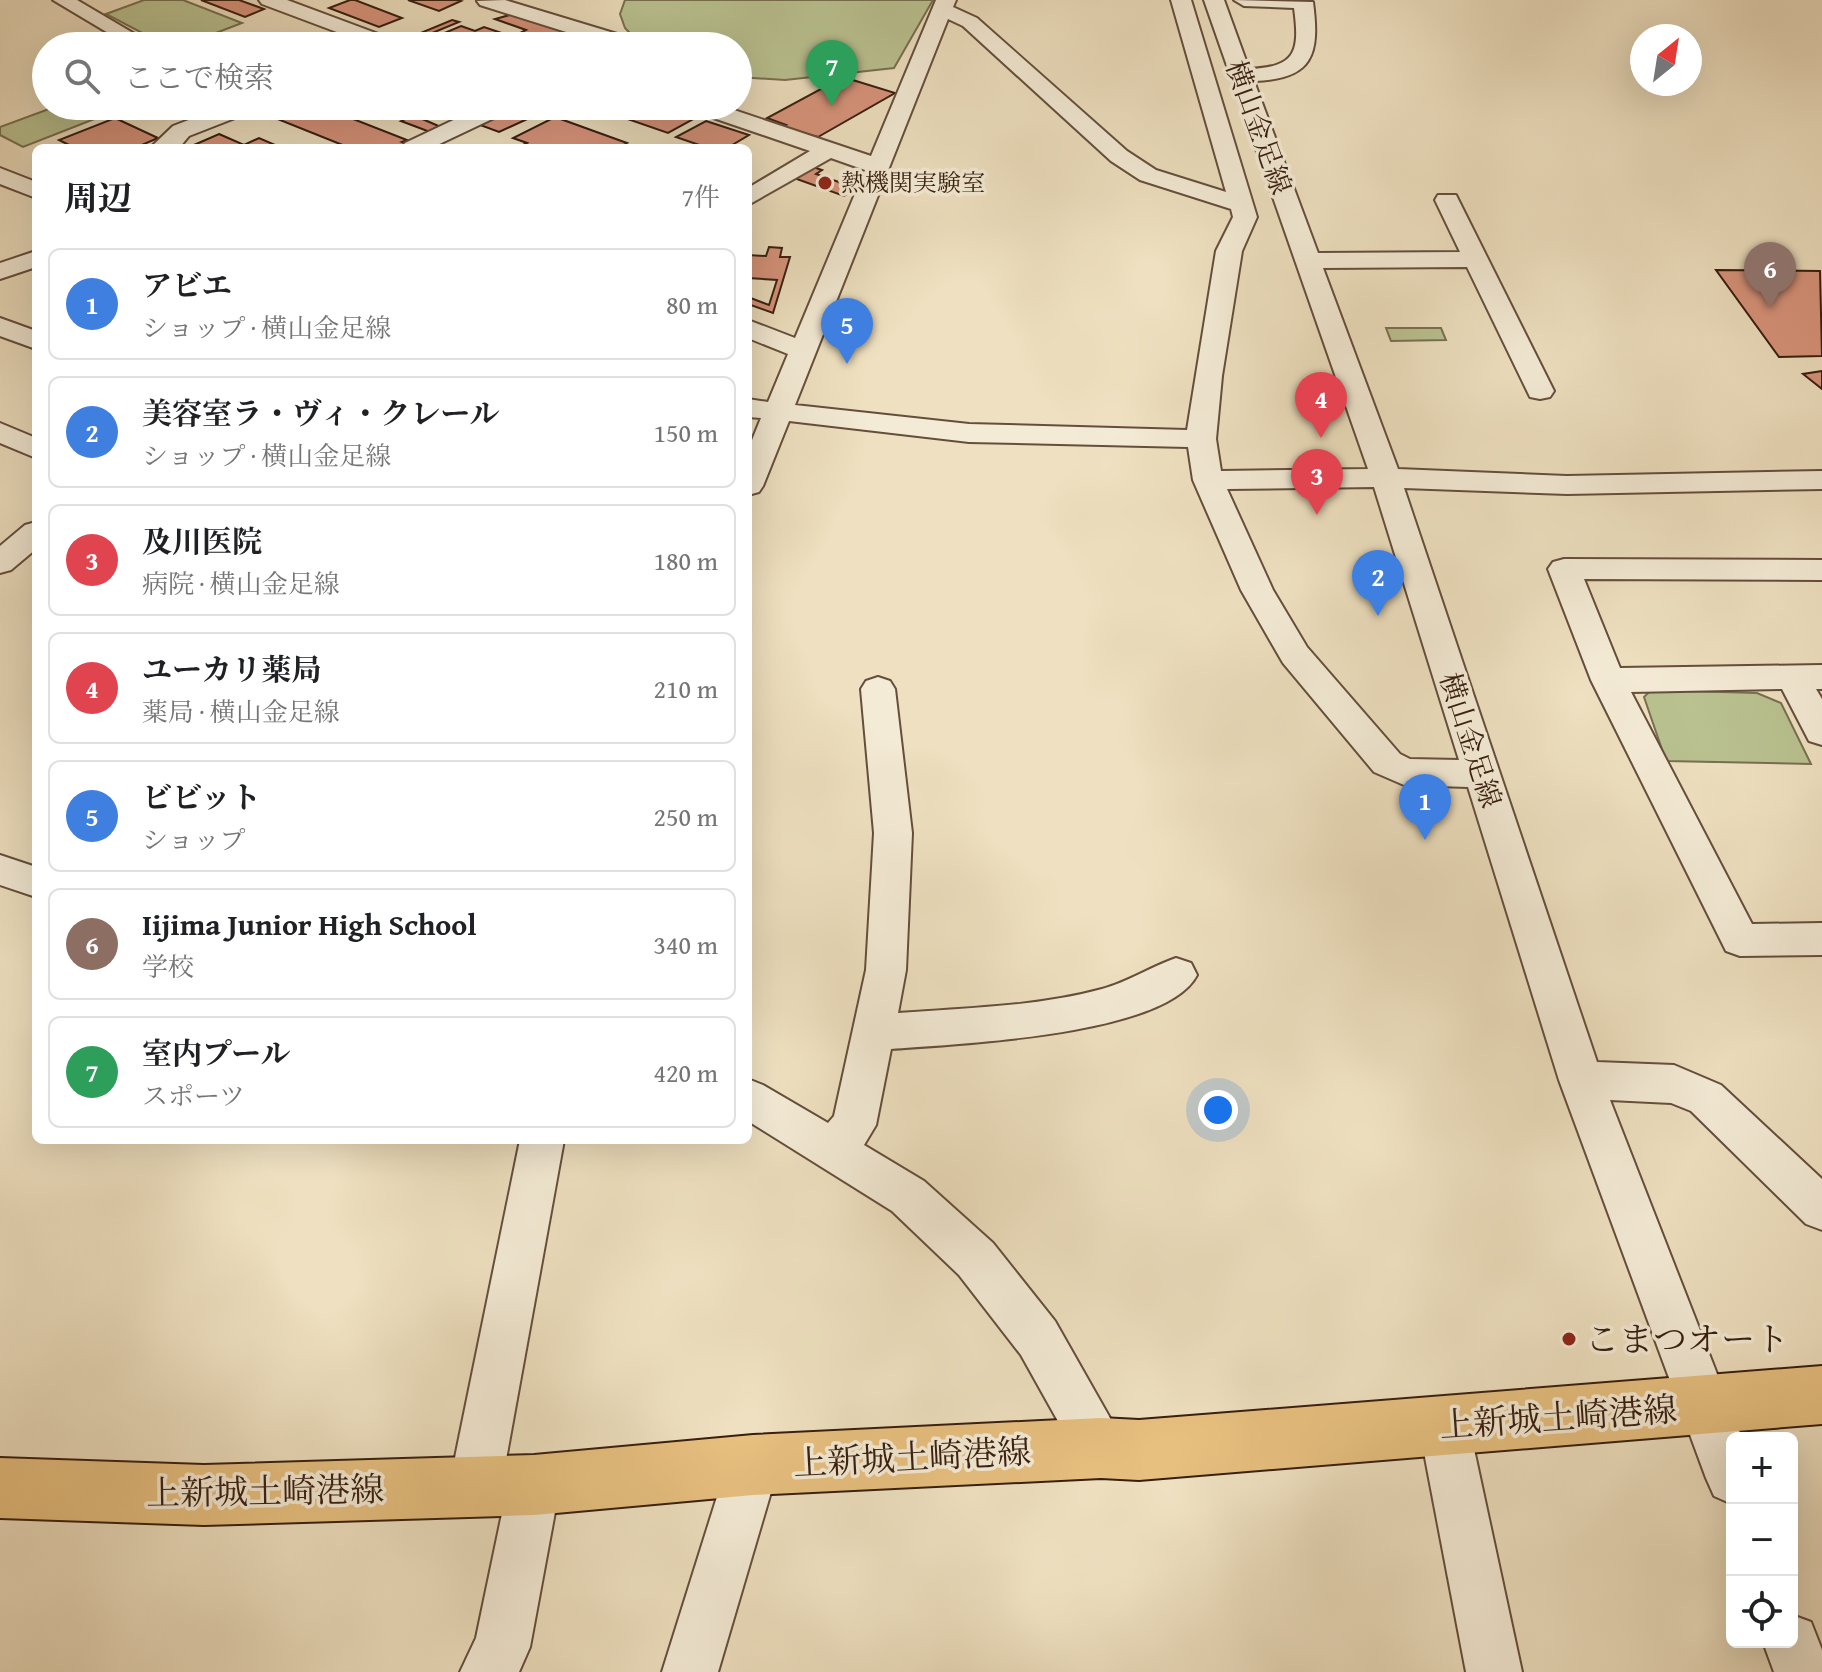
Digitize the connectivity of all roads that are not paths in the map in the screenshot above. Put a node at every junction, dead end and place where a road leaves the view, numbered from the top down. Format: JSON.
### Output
{"nodes":[{"id":1,"x":63,"y":0,"type":"edge"},
{"id":2,"x":269,"y":0,"type":"edge"},
{"id":3,"x":1181,"y":0,"type":"edge"},
{"id":4,"x":1214,"y":0,"type":"edge"},
{"id":5,"x":1244,"y":0,"type":"edge"},
{"id":6,"x":487,"y":1,"type":"edge"},
{"id":7,"x":1303,"y":1,"type":"edge"},
{"id":8,"x":944,"y":4,"type":"edge"},
{"id":9,"x":120,"y":32,"type":"edge"},
{"id":10,"x":355,"y":32,"type":"edge"},
{"id":11,"x":590,"y":32,"type":"edge"},
{"id":12,"x":1240,"y":76,"type":"junction"},
{"id":13,"x":209,"y":120,"type":"edge"},
{"id":14,"x":472,"y":120,"type":"edge"},
{"id":15,"x":741,"y":120,"type":"edge"},
{"id":16,"x":170,"y":144,"type":"edge"},
{"id":17,"x":421,"y":144,"type":"edge"},
{"id":18,"x":828,"y":150,"type":"junction"},
{"id":19,"x":876,"y":166,"type":"junction"},
{"id":20,"x":0,"y":175,"type":"edge"},
{"id":21,"x":32,"y":189,"type":"edge"},
{"id":22,"x":752,"y":196,"type":"edge"},
{"id":23,"x":1447,"y":200,"type":"dead end"},
{"id":24,"x":1242,"y":205,"type":"junction"},
{"id":25,"x":1476,"y":259,"type":"junction"},
{"id":26,"x":32,"y":260,"type":"edge"},
{"id":27,"x":1307,"y":261,"type":"junction"},
{"id":28,"x":0,"y":271,"type":"edge"},
{"id":29,"x":0,"y":326,"type":"edge"},
{"id":30,"x":752,"y":330,"type":"edge"},
{"id":31,"x":32,"y":339,"type":"edge"},
{"id":32,"x":752,"y":348,"type":"edge"},
{"id":33,"x":798,"y":359,"type":"junction"},
{"id":34,"x":1540,"y":391,"type":"dead end"},
{"id":35,"x":762,"y":409,"type":"edge"},
{"id":36,"x":0,"y":432,"type":"edge"},
{"id":37,"x":1201,"y":439,"type":"junction"},
{"id":38,"x":32,"y":447,"type":"edge"},
{"id":39,"x":752,"y":464,"type":"edge"},
{"id":40,"x":1386,"y":478,"type":"junction"},
{"id":41,"x":1208,"y":480,"type":"junction"},
{"id":42,"x":1822,"y":480,"type":"edge"},
{"id":43,"x":32,"y":535,"type":"edge"},
{"id":44,"x":0,"y":562,"type":"edge"},
{"id":45,"x":1822,"y":570,"type":"edge"},
{"id":46,"x":1807,"y":678,"type":"edge"},
{"id":47,"x":1608,"y":680,"type":"junction"},
{"id":48,"x":878,"y":689,"type":"dead end"},
{"id":49,"x":1822,"y":732,"type":"edge"},
{"id":50,"x":1482,"y":774,"type":"junction"},
{"id":51,"x":0,"y":870,"type":"edge"},
{"id":52,"x":32,"y":881,"type":"edge"},
{"id":53,"x":1822,"y":939,"type":"edge"},
{"id":54,"x":1176,"y":975,"type":"dead end"},
{"id":55,"x":873,"y":1032,"type":"junction"},
{"id":56,"x":1581,"y":1080,"type":"junction"},
{"id":57,"x":752,"y":1100,"type":"edge"},
{"id":58,"x":541,"y":1144,"type":"edge"},
{"id":59,"x":833,"y":1149,"type":"junction"},
{"id":60,"x":1822,"y":1209,"type":"edge"},
{"id":61,"x":1822,"y":1395,"type":"edge"},
{"id":62,"x":1706,"y":1406,"type":"junction"},
{"id":63,"x":1444,"y":1426,"type":"junction"},
{"id":64,"x":1101,"y":1448,"type":"junction"},
{"id":65,"x":1726,"y":1461,"type":"edge"},
{"id":66,"x":753,"y":1465,"type":"junction"},
{"id":67,"x":534,"y":1485,"type":"junction"},
{"id":68,"x":475,"y":1487,"type":"junction"},
{"id":69,"x":0,"y":1488,"type":"edge"},
{"id":70,"x":1793,"y":1648,"type":"edge"},
{"id":71,"x":488,"y":1672,"type":"edge"},
{"id":72,"x":690,"y":1672,"type":"edge"},
{"id":73,"x":1494,"y":1672,"type":"edge"},
{"id":74,"x":1802,"y":1672,"type":"edge"}],
"edges":[{"from":1,"to":9,"type":"street"},
{"from":2,"to":10,"type":"street"},
{"from":3,"to":24,"type":"street"},
{"from":4,"to":12,"type":"street","name":"横山金足線"},
{"from":5,"to":7,"type":"street"},
{"from":6,"to":11,"type":"street"},
{"from":7,"to":12,"type":"street"},
{"from":8,"to":19,"type":"street"},
{"from":8,"to":24,"type":"street"},
{"from":12,"to":27,"type":"street","name":"横山金足線"},
{"from":13,"to":16,"type":"street"},
{"from":14,"to":17,"type":"street"},
{"from":15,"to":18,"type":"street"},
{"from":18,"to":19,"type":"street"},
{"from":18,"to":22,"type":"street"},
{"from":19,"to":33,"type":"street"},
{"from":20,"to":21,"type":"street"},
{"from":23,"to":25,"type":"street"},
{"from":24,"to":37,"type":"street"},
{"from":25,"to":27,"type":"street"},
{"from":25,"to":34,"type":"street"},
{"from":26,"to":28,"type":"street"},
{"from":27,"to":40,"type":"street","name":"横山金足線"},
{"from":29,"to":31,"type":"street"},
{"from":30,"to":33,"type":"street"},
{"from":32,"to":33,"type":"street"},
{"from":33,"to":35,"type":"street"},
{"from":35,"to":37,"type":"street"},
{"from":35,"to":39,"type":"street"},
{"from":36,"to":38,"type":"street"},
{"from":37,"to":41,"type":"street"},
{"from":40,"to":41,"type":"street"},
{"from":40,"to":42,"type":"street"},
{"from":40,"to":50,"type":"street","name":"横山金足線"},
{"from":41,"to":50,"type":"street"},
{"from":43,"to":44,"type":"street"},
{"from":45,"to":47,"type":"street"},
{"from":46,"to":47,"type":"street"},
{"from":46,"to":49,"type":"street"},
{"from":47,"to":53,"type":"street"},
{"from":48,"to":55,"type":"street"},
{"from":50,"to":56,"type":"street","name":"横山金足線"},
{"from":51,"to":52,"type":"street"},
{"from":54,"to":55,"type":"street"},
{"from":55,"to":59,"type":"street"},
{"from":56,"to":60,"type":"street"},
{"from":56,"to":62,"type":"street","name":"横山金足線"},
{"from":57,"to":59,"type":"street"},
{"from":58,"to":68,"type":"street"},
{"from":59,"to":64,"type":"street"},
{"from":61,"to":62,"type":"main road","name":"上新城土崎港線"},
{"from":62,"to":63,"type":"main road","name":"上新城土崎港線"},
{"from":62,"to":65,"type":"street","name":"横山金足線"},
{"from":63,"to":64,"type":"main road","name":"上新城土崎港線"},
{"from":63,"to":73,"type":"street"},
{"from":64,"to":66,"type":"main road","name":"上新城土崎港線"},
{"from":66,"to":67,"type":"main road","name":"上新城土崎港線"},
{"from":66,"to":72,"type":"street"},
{"from":67,"to":68,"type":"main road","name":"上新城土崎港線"},
{"from":67,"to":71,"type":"street"},
{"from":68,"to":69,"type":"main road","name":"上新城土崎港線"},
{"from":70,"to":74,"type":"street"}]}
